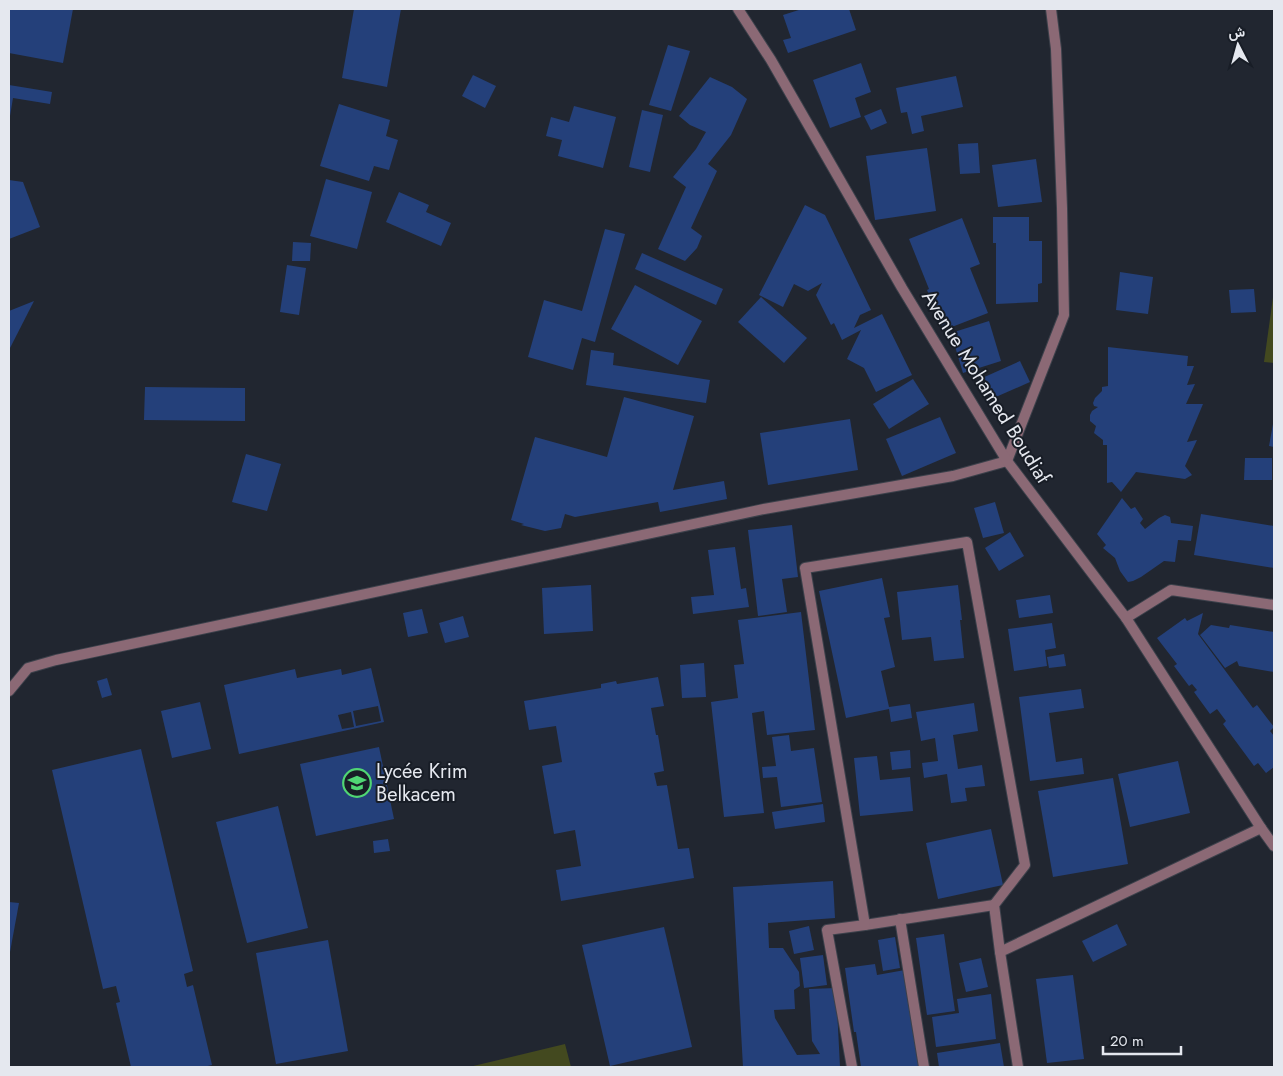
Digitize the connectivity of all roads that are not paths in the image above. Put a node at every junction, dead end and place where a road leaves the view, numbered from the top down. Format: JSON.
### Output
{"nodes":[{"id":1,"x":738,"y":9,"type":"edge"},
{"id":2,"x":1051,"y":9,"type":"edge"},
{"id":3,"x":1007,"y":461,"type":"junction"},
{"id":4,"x":1274,"y":605,"type":"edge"},
{"id":5,"x":1126,"y":618,"type":"junction"},
{"id":6,"x":9,"y":691,"type":"edge"},
{"id":7,"x":1261,"y":828,"type":"junction"},
{"id":8,"x":1274,"y":846,"type":"edge"},
{"id":9,"x":994,"y":905,"type":"junction"},
{"id":10,"x":900,"y":919,"type":"junction"},
{"id":11,"x":865,"y":925,"type":"junction"},
{"id":12,"x":1000,"y":952,"type":"junction"},
{"id":13,"x":852,"y":1067,"type":"edge"},
{"id":14,"x":924,"y":1067,"type":"edge"},
{"id":15,"x":1018,"y":1067,"type":"edge"}],
"edges":[{"from":1,"to":3,"type":"street","name":"Avenue Mohamed Boudiaf"},
{"from":2,"to":3,"type":"street"},
{"from":3,"to":5,"type":"street","name":"Avenue Mohamed Boudiaf"},
{"from":3,"to":6,"type":"street"},
{"from":4,"to":5,"type":"street"},
{"from":5,"to":7,"type":"street","name":"Avenue Mohamed Boudiaf"},
{"from":7,"to":8,"type":"street","name":"Avenue Mohamed Boudiaf"},
{"from":7,"to":12,"type":"street"},
{"from":9,"to":10,"type":"street"},
{"from":9,"to":11,"type":"street"},
{"from":9,"to":12,"type":"street"},
{"from":10,"to":11,"type":"street"},
{"from":10,"to":14,"type":"street"},
{"from":11,"to":13,"type":"street"},
{"from":12,"to":15,"type":"street"}]}
